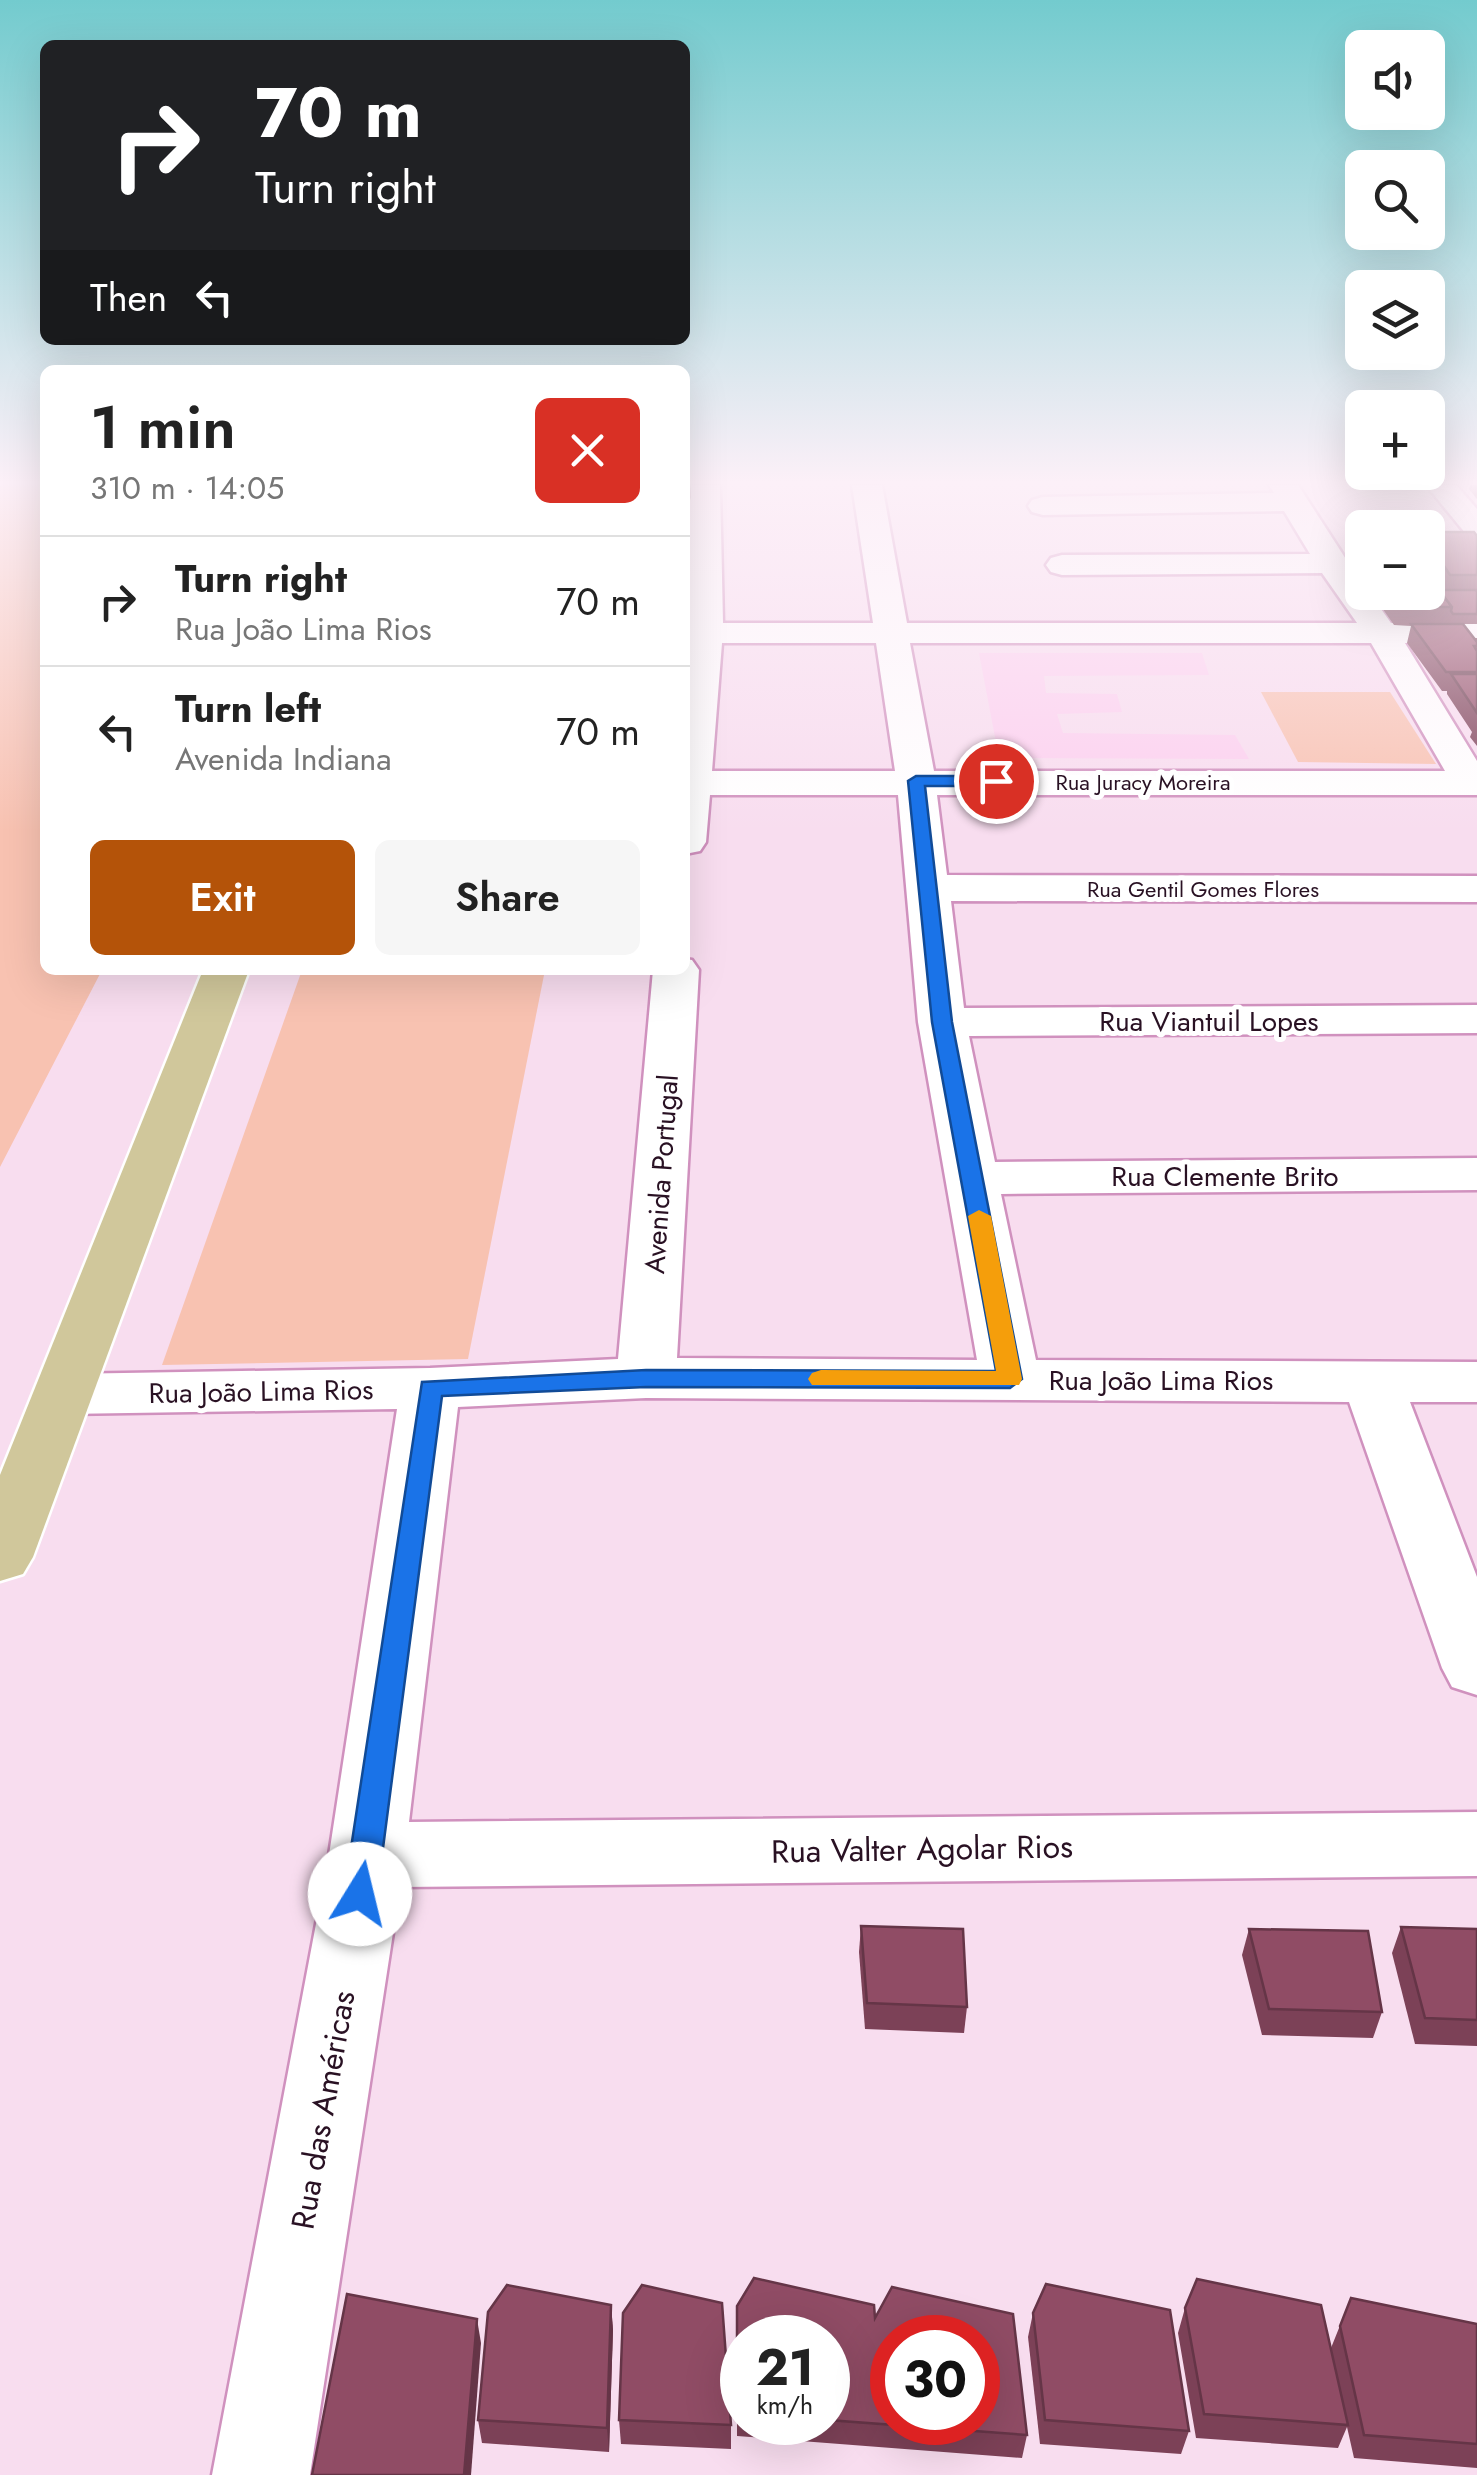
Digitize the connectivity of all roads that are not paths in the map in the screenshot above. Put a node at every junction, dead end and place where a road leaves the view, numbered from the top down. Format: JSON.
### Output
{"nodes":[{"id":1,"x":706,"y":600,"type":"edge"},
{"id":2,"x":886,"y":600,"type":"edge"},
{"id":3,"x":1075,"y":600,"type":"edge"},
{"id":4,"x":1358,"y":600,"type":"edge"},
{"id":5,"x":706,"y":633,"type":"junction"},
{"id":6,"x":891,"y":633,"type":"junction"},
{"id":7,"x":1087,"y":633,"type":"junction"},
{"id":8,"x":1477,"y":633,"type":"edge"},
{"id":9,"x":1383,"y":635,"type":"junction"},
{"id":10,"x":690,"y":774,"type":"edge"},
{"id":11,"x":916,"y":781,"type":"junction"},
{"id":12,"x":690,"y":783,"type":"edge"},
{"id":13,"x":1474,"y":783,"type":"edge"},
{"id":14,"x":928,"y":888,"type":"junction"},
{"id":15,"x":1477,"y":890,"type":"edge"},
{"id":16,"x":224,"y":975,"type":"edge"},
{"id":17,"x":676,"y":975,"type":"edge"},
{"id":18,"x":1477,"y":1019,"type":"edge"},
{"id":19,"x":942,"y":1022,"type":"junction"},
{"id":20,"x":1477,"y":1174,"type":"edge"},
{"id":21,"x":972,"y":1178,"type":"junction"},
{"id":22,"x":646,"y":1378,"type":"junction"},
{"id":23,"x":1010,"y":1379,"type":"junction"},
{"id":24,"x":1372,"y":1382,"type":"junction"},
{"id":25,"x":1477,"y":1382,"type":"edge"},
{"id":26,"x":430,"y":1388,"type":"junction"},
{"id":27,"x":65,"y":1394,"type":"junction"},
{"id":28,"x":0,"y":1557,"type":"edge"},
{"id":29,"x":1477,"y":1668,"type":"edge"},
{"id":30,"x":1477,"y":1844,"type":"edge"},
{"id":31,"x":367,"y":1855,"type":"junction"},
{"id":32,"x":261,"y":2475,"type":"edge"}],
"edges":[{"from":1,"to":5,"type":"street"},
{"from":2,"to":6,"type":"street"},
{"from":3,"to":7,"type":"street"},
{"from":4,"to":9,"type":"street"},
{"from":5,"to":6,"type":"street"},
{"from":5,"to":10,"type":"street"},
{"from":6,"to":7,"type":"street"},
{"from":6,"to":11,"type":"street"},
{"from":7,"to":9,"type":"street"},
{"from":8,"to":9,"type":"street"},
{"from":9,"to":13,"type":"street"},
{"from":11,"to":12,"type":"street","name":"Rua Juracy Moreira"},
{"from":11,"to":13,"type":"street","name":"Rua Juracy Moreira"},
{"from":11,"to":14,"type":"street"},
{"from":14,"to":15,"type":"street","name":"Rua Gentil Gomes Flores"},
{"from":14,"to":19,"type":"street"},
{"from":16,"to":27,"type":"main road"},
{"from":17,"to":22,"type":"street","name":"Avenida Portugal"},
{"from":18,"to":19,"type":"street","name":"Rua Viantuil Lopes"},
{"from":19,"to":21,"type":"street"},
{"from":20,"to":21,"type":"street","name":"Rua Clemente Brito"},
{"from":21,"to":23,"type":"street"},
{"from":22,"to":23,"type":"street","name":"Rua João Lima Rios"},
{"from":22,"to":26,"type":"street","name":"Rua João Lima Rios"},
{"from":23,"to":24,"type":"street","name":"Rua João Lima Rios"},
{"from":24,"to":25,"type":"street","name":"Rua João Lima Rios"},
{"from":24,"to":29,"type":"street"},
{"from":26,"to":27,"type":"street","name":"Rua João Lima Rios"},
{"from":26,"to":31,"type":"street","name":"Rua das Américas"},
{"from":27,"to":28,"type":"main road"},
{"from":30,"to":31,"type":"street","name":"Rua Valter Agolar Rios"},
{"from":31,"to":32,"type":"street","name":"Rua das Américas"}]}
